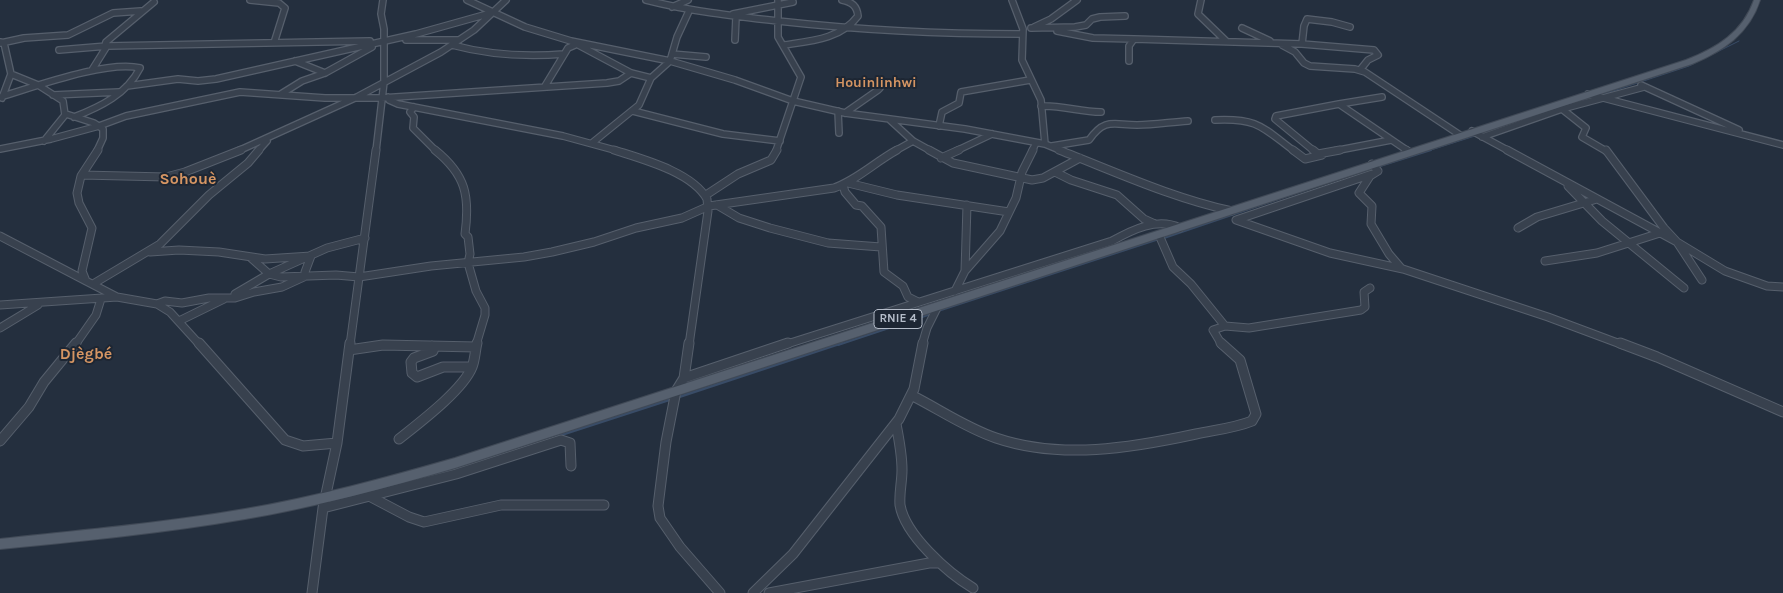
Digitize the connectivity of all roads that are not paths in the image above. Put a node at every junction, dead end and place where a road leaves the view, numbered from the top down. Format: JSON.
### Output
{"nodes":[{"id":1,"x":163,"y":0,"type":"edge"},
{"id":2,"x":250,"y":0,"type":"edge"},
{"id":3,"x":382,"y":0,"type":"edge"},
{"id":4,"x":466,"y":0,"type":"edge"},
{"id":5,"x":506,"y":0,"type":"edge"},
{"id":6,"x":646,"y":0,"type":"edge"},
{"id":7,"x":688,"y":0,"type":"edge"},
{"id":8,"x":842,"y":0,"type":"edge"},
{"id":9,"x":1012,"y":0,"type":"edge"},
{"id":10,"x":1077,"y":0,"type":"edge"},
{"id":11,"x":1201,"y":0,"type":"edge"},
{"id":12,"x":1757,"y":0,"type":"edge"},
{"id":13,"x":152,"y":1,"type":"edge"},
{"id":14,"x":793,"y":2,"type":"dead end"},
{"id":15,"x":777,"y":3,"type":"edge"},
{"id":16,"x":672,"y":7,"type":"junction"},
{"id":17,"x":141,"y":11,"type":"junction"},
{"id":18,"x":689,"y":11,"type":"junction"},
{"id":19,"x":491,"y":12,"type":"junction"},
{"id":20,"x":726,"y":16,"type":"junction"},
{"id":21,"x":1125,"y":16,"type":"dead end"},
{"id":22,"x":736,"y":17,"type":"junction"},
{"id":23,"x":777,"y":21,"type":"junction"},
{"id":24,"x":1350,"y":27,"type":"dead end"},
{"id":25,"x":844,"y":28,"type":"junction"},
{"id":26,"x":1031,"y":28,"type":"junction"},
{"id":27,"x":1045,"y":28,"type":"junction"},
{"id":28,"x":1242,"y":28,"type":"dead end"},
{"id":29,"x":1023,"y":33,"type":"junction"},
{"id":30,"x":1257,"y":36,"type":"junction"},
{"id":31,"x":1134,"y":39,"type":"junction"},
{"id":32,"x":459,"y":40,"type":"junction"},
{"id":33,"x":735,"y":40,"type":"dead end"},
{"id":34,"x":385,"y":41,"type":"junction"},
{"id":35,"x":1226,"y":41,"type":"junction"},
{"id":36,"x":1270,"y":41,"type":"dead end"},
{"id":37,"x":1,"y":43,"type":"edge"},
{"id":38,"x":274,"y":43,"type":"junction"},
{"id":39,"x":573,"y":43,"type":"junction"},
{"id":40,"x":1259,"y":43,"type":"junction"},
{"id":41,"x":1279,"y":44,"type":"junction"},
{"id":42,"x":1302,"y":44,"type":"junction"},
{"id":43,"x":452,"y":45,"type":"junction"},
{"id":44,"x":107,"y":46,"type":"junction"},
{"id":45,"x":784,"y":46,"type":"junction"},
{"id":46,"x":59,"y":50,"type":"dead end"},
{"id":47,"x":3,"y":54,"type":"edge"},
{"id":48,"x":564,"y":54,"type":"junction"},
{"id":49,"x":672,"y":54,"type":"junction"},
{"id":50,"x":706,"y":57,"type":"dead end"},
{"id":51,"x":296,"y":61,"type":"junction"},
{"id":52,"x":670,"y":61,"type":"junction"},
{"id":53,"x":1129,"y":61,"type":"dead end"},
{"id":54,"x":92,"y":70,"type":"junction"},
{"id":55,"x":1360,"y":70,"type":"junction"},
{"id":56,"x":325,"y":73,"type":"junction"},
{"id":57,"x":631,"y":73,"type":"junction"},
{"id":58,"x":11,"y":74,"type":"junction"},
{"id":59,"x":651,"y":78,"type":"junction"},
{"id":60,"x":1030,"y":80,"type":"junction"},
{"id":61,"x":1631,"y":81,"type":"junction"},
{"id":62,"x":384,"y":82,"type":"junction"},
{"id":63,"x":879,"y":83,"type":"dead end"},
{"id":64,"x":38,"y":85,"type":"junction"},
{"id":65,"x":127,"y":86,"type":"junction"},
{"id":66,"x":545,"y":86,"type":"junction"},
{"id":67,"x":1644,"y":87,"type":"junction"},
{"id":68,"x":120,"y":92,"type":"junction"},
{"id":69,"x":281,"y":94,"type":"junction"},
{"id":70,"x":53,"y":95,"type":"junction"},
{"id":71,"x":2,"y":96,"type":"edge"},
{"id":72,"x":1593,"y":96,"type":"junction"},
{"id":73,"x":357,"y":97,"type":"junction"},
{"id":74,"x":385,"y":97,"type":"junction"},
{"id":75,"x":1382,"y":97,"type":"dead end"},
{"id":76,"x":793,"y":101,"type":"junction"},
{"id":77,"x":0,"y":102,"type":"edge"},
{"id":78,"x":1340,"y":104,"type":"junction"},
{"id":79,"x":1041,"y":106,"type":"junction"},
{"id":80,"x":414,"y":107,"type":"junction"},
{"id":81,"x":1562,"y":109,"type":"junction"},
{"id":82,"x":633,"y":111,"type":"junction"},
{"id":83,"x":838,"y":111,"type":"junction"},
{"id":84,"x":1101,"y":112,"type":"dead end"},
{"id":85,"x":845,"y":113,"type":"junction"},
{"id":86,"x":66,"y":114,"type":"junction"},
{"id":87,"x":74,"y":117,"type":"junction"},
{"id":88,"x":889,"y":120,"type":"junction"},
{"id":89,"x":1214,"y":120,"type":"dead end"},
{"id":90,"x":1188,"y":121,"type":"dead end"},
{"id":91,"x":1692,"y":121,"type":"junction"},
{"id":92,"x":99,"y":126,"type":"junction"},
{"id":93,"x":939,"y":126,"type":"junction"},
{"id":94,"x":1472,"y":132,"type":"junction"},
{"id":95,"x":1743,"y":132,"type":"junction"},
{"id":96,"x":839,"y":133,"type":"dead end"},
{"id":97,"x":992,"y":134,"type":"junction"},
{"id":98,"x":274,"y":135,"type":"junction"},
{"id":99,"x":1460,"y":136,"type":"junction"},
{"id":100,"x":1482,"y":137,"type":"junction"},
{"id":101,"x":1391,"y":140,"type":"junction"},
{"id":102,"x":44,"y":141,"type":"junction"},
{"id":103,"x":780,"y":141,"type":"junction"},
{"id":104,"x":913,"y":141,"type":"junction"},
{"id":105,"x":1783,"y":141,"type":"edge"},
{"id":106,"x":592,"y":143,"type":"junction"},
{"id":107,"x":1036,"y":143,"type":"junction"},
{"id":108,"x":1047,"y":145,"type":"junction"},
{"id":109,"x":1783,"y":145,"type":"edge"},
{"id":110,"x":0,"y":149,"type":"edge"},
{"id":111,"x":1409,"y":152,"type":"junction"},
{"id":112,"x":1322,"y":155,"type":"junction"},
{"id":113,"x":941,"y":158,"type":"junction"},
{"id":114,"x":1080,"y":158,"type":"junction"},
{"id":115,"x":1372,"y":169,"type":"junction"},
{"id":116,"x":1056,"y":172,"type":"junction"},
{"id":117,"x":82,"y":176,"type":"junction"},
{"id":118,"x":1020,"y":176,"type":"junction"},
{"id":119,"x":1563,"y":181,"type":"junction"},
{"id":120,"x":845,"y":184,"type":"junction"},
{"id":121,"x":706,"y":195,"type":"junction"},
{"id":122,"x":1597,"y":199,"type":"junction"},
{"id":123,"x":1585,"y":203,"type":"junction"},
{"id":124,"x":713,"y":205,"type":"junction"},
{"id":125,"x":967,"y":205,"type":"junction"},
{"id":126,"x":1232,"y":211,"type":"junction"},
{"id":127,"x":1009,"y":212,"type":"junction"},
{"id":128,"x":1155,"y":224,"type":"junction"},
{"id":129,"x":1180,"y":228,"type":"junction"},
{"id":130,"x":1518,"y":228,"type":"dead end"},
{"id":131,"x":1660,"y":233,"type":"junction"},
{"id":132,"x":0,"y":236,"type":"edge"},
{"id":133,"x":1160,"y":237,"type":"junction"},
{"id":134,"x":365,"y":238,"type":"junction"},
{"id":135,"x":1677,"y":242,"type":"junction"},
{"id":136,"x":1629,"y":244,"type":"junction"},
{"id":137,"x":881,"y":247,"type":"junction"},
{"id":138,"x":150,"y":252,"type":"junction"},
{"id":139,"x":311,"y":256,"type":"junction"},
{"id":140,"x":251,"y":258,"type":"junction"},
{"id":141,"x":1545,"y":261,"type":"dead end"},
{"id":142,"x":468,"y":263,"type":"junction"},
{"id":143,"x":1403,"y":269,"type":"junction"},
{"id":144,"x":965,"y":271,"type":"junction"},
{"id":145,"x":269,"y":274,"type":"junction"},
{"id":146,"x":303,"y":277,"type":"junction"},
{"id":147,"x":359,"y":277,"type":"junction"},
{"id":148,"x":1702,"y":280,"type":"dead end"},
{"id":149,"x":90,"y":282,"type":"junction"},
{"id":150,"x":1783,"y":287,"type":"edge"},
{"id":151,"x":1370,"y":288,"type":"dead end"},
{"id":152,"x":1684,"y":288,"type":"dead end"},
{"id":153,"x":250,"y":290,"type":"junction"},
{"id":154,"x":955,"y":291,"type":"junction"},
{"id":155,"x":118,"y":297,"type":"junction"},
{"id":156,"x":226,"y":298,"type":"junction"},
{"id":157,"x":101,"y":299,"type":"junction"},
{"id":158,"x":918,"y":302,"type":"junction"},
{"id":159,"x":950,"y":302,"type":"junction"},
{"id":160,"x":40,"y":304,"type":"junction"},
{"id":161,"x":158,"y":304,"type":"junction"},
{"id":162,"x":0,"y":305,"type":"edge"},
{"id":163,"x":938,"y":306,"type":"junction"},
{"id":164,"x":179,"y":322,"type":"junction"},
{"id":165,"x":1225,"y":326,"type":"junction"},
{"id":166,"x":0,"y":328,"type":"edge"},
{"id":167,"x":432,"y":346,"type":"junction"},
{"id":168,"x":476,"y":347,"type":"junction"},
{"id":169,"x":349,"y":350,"type":"junction"},
{"id":170,"x":472,"y":367,"type":"junction"},
{"id":171,"x":684,"y":378,"type":"junction"},
{"id":172,"x":676,"y":391,"type":"junction"},
{"id":173,"x":911,"y":395,"type":"junction"},
{"id":174,"x":1783,"y":412,"type":"edge"},
{"id":175,"x":896,"y":424,"type":"junction"},
{"id":176,"x":399,"y":439,"type":"dead end"},
{"id":177,"x":0,"y":441,"type":"edge"},
{"id":178,"x":337,"y":443,"type":"junction"},
{"id":179,"x":571,"y":466,"type":"dead end"},
{"id":180,"x":456,"y":469,"type":"junction"},
{"id":181,"x":371,"y":498,"type":"junction"},
{"id":182,"x":324,"y":503,"type":"junction"},
{"id":183,"x":604,"y":506,"type":"dead end"},
{"id":184,"x":0,"y":544,"type":"edge"},
{"id":185,"x":940,"y":563,"type":"junction"},
{"id":186,"x":973,"y":588,"type":"dead end"},
{"id":187,"x":312,"y":593,"type":"edge"},
{"id":188,"x":720,"y":593,"type":"edge"},
{"id":189,"x":753,"y":593,"type":"edge"},
{"id":190,"x":769,"y":593,"type":"edge"}],
"edges":[{"from":1,"to":13,"type":"street"},
{"from":2,"to":38,"type":"street"},
{"from":3,"to":34,"type":"street"},
{"from":4,"to":19,"type":"street"},
{"from":5,"to":19,"type":"street"},
{"from":6,"to":16,"type":"street"},
{"from":7,"to":16,"type":"street"},
{"from":8,"to":25,"type":"street"},
{"from":9,"to":29,"type":"street"},
{"from":10,"to":26,"type":"street"},
{"from":11,"to":35,"type":"street"},
{"from":12,"to":61,"type":"main road","number":"RNIE 4"},
{"from":13,"to":17,"type":"street"},
{"from":14,"to":15,"type":"street"},
{"from":15,"to":20,"type":"street"},
{"from":15,"to":23,"type":"street"},
{"from":16,"to":18,"type":"street"},
{"from":17,"to":37,"type":"street"},
{"from":17,"to":44,"type":"street"},
{"from":18,"to":20,"type":"street"},
{"from":18,"to":49,"type":"street"},
{"from":19,"to":32,"type":"street"},
{"from":19,"to":34,"type":"street"},
{"from":19,"to":39,"type":"street"},
{"from":20,"to":22,"type":"street"},
{"from":21,"to":27,"type":"street"},
{"from":22,"to":23,"type":"street"},
{"from":22,"to":33,"type":"street"},
{"from":23,"to":25,"type":"street"},
{"from":23,"to":45,"type":"street"},
{"from":24,"to":42,"type":"street"},
{"from":25,"to":29,"type":"street"},
{"from":25,"to":45,"type":"street"},
{"from":26,"to":27,"type":"street"},
{"from":26,"to":29,"type":"street"},
{"from":27,"to":31,"type":"street"},
{"from":28,"to":30,"type":"street"},
{"from":29,"to":60,"type":"street"},
{"from":30,"to":36,"type":"street"},
{"from":30,"to":40,"type":"street"},
{"from":31,"to":35,"type":"street"},
{"from":31,"to":53,"type":"street"},
{"from":32,"to":34,"type":"street"},
{"from":32,"to":43,"type":"street"},
{"from":34,"to":38,"type":"street"},
{"from":34,"to":51,"type":"street"},
{"from":34,"to":56,"type":"street"},
{"from":34,"to":62,"type":"street"},
{"from":35,"to":40,"type":"street"},
{"from":37,"to":47,"type":"street"},
{"from":38,"to":44,"type":"street"},
{"from":39,"to":48,"type":"street"},
{"from":39,"to":52,"type":"street"},
{"from":39,"to":57,"type":"street"},
{"from":40,"to":41,"type":"street"},
{"from":41,"to":42,"type":"street"},
{"from":41,"to":55,"type":"street"},
{"from":42,"to":55,"type":"street"},
{"from":43,"to":48,"type":"street"},
{"from":43,"to":62,"type":"street"},
{"from":44,"to":46,"type":"street"},
{"from":44,"to":54,"type":"street"},
{"from":45,"to":76,"type":"street"},
{"from":47,"to":58,"type":"street"},
{"from":48,"to":66,"type":"street"},
{"from":49,"to":50,"type":"street"},
{"from":49,"to":52,"type":"street"},
{"from":51,"to":56,"type":"street"},
{"from":51,"to":65,"type":"street"},
{"from":52,"to":59,"type":"street"},
{"from":52,"to":76,"type":"street"},
{"from":54,"to":64,"type":"street"},
{"from":54,"to":65,"type":"street"},
{"from":55,"to":99,"type":"street"},
{"from":56,"to":69,"type":"street"},
{"from":57,"to":59,"type":"street"},
{"from":57,"to":66,"type":"street"},
{"from":58,"to":64,"type":"street"},
{"from":58,"to":71,"type":"street"},
{"from":59,"to":82,"type":"street"},
{"from":60,"to":79,"type":"street"},
{"from":60,"to":93,"type":"street"},
{"from":61,"to":67,"type":"street"},
{"from":61,"to":72,"type":"main road","number":"RNIE 4"},
{"from":62,"to":73,"type":"street"},
{"from":62,"to":74,"type":"street"},
{"from":63,"to":85,"type":"street"},
{"from":64,"to":70,"type":"street"},
{"from":64,"to":71,"type":"street"},
{"from":65,"to":68,"type":"street"},
{"from":66,"to":74,"type":"street"},
{"from":67,"to":72,"type":"street"},
{"from":67,"to":95,"type":"street"},
{"from":68,"to":70,"type":"street"},
{"from":68,"to":87,"type":"street"},
{"from":69,"to":73,"type":"street"},
{"from":69,"to":92,"type":"street"},
{"from":70,"to":86,"type":"street"},
{"from":71,"to":77,"type":"street"},
{"from":72,"to":81,"type":"street"},
{"from":72,"to":91,"type":"street"},
{"from":72,"to":94,"type":"main road","number":"RNIE 4"},
{"from":73,"to":74,"type":"street"},
{"from":73,"to":98,"type":"street"},
{"from":74,"to":80,"type":"street"},
{"from":74,"to":134,"type":"street"},
{"from":75,"to":78,"type":"street"},
{"from":76,"to":83,"type":"street"},
{"from":76,"to":103,"type":"street"},
{"from":78,"to":101,"type":"street"},
{"from":78,"to":112,"type":"street"},
{"from":79,"to":84,"type":"street"},
{"from":79,"to":108,"type":"street"},
{"from":80,"to":106,"type":"street"},
{"from":80,"to":142,"type":"street"},
{"from":81,"to":100,"type":"street"},
{"from":81,"to":135,"type":"street"},
{"from":82,"to":103,"type":"street"},
{"from":82,"to":106,"type":"street"},
{"from":83,"to":85,"type":"street"},
{"from":83,"to":96,"type":"street"},
{"from":85,"to":88,"type":"street"},
{"from":86,"to":87,"type":"street"},
{"from":86,"to":102,"type":"street"},
{"from":87,"to":92,"type":"street"},
{"from":88,"to":93,"type":"street"},
{"from":88,"to":104,"type":"street"},
{"from":89,"to":112,"type":"street"},
{"from":90,"to":108,"type":"street"},
{"from":91,"to":95,"type":"street"},
{"from":91,"to":109,"type":"street"},
{"from":92,"to":102,"type":"street"},
{"from":92,"to":117,"type":"street"},
{"from":93,"to":97,"type":"street"},
{"from":94,"to":99,"type":"main road","number":"RNIE 4"},
{"from":94,"to":100,"type":"street"},
{"from":95,"to":105,"type":"street"},
{"from":97,"to":107,"type":"street"},
{"from":97,"to":113,"type":"street"},
{"from":98,"to":117,"type":"street"},
{"from":98,"to":138,"type":"street"},
{"from":99,"to":111,"type":"main road","number":"RNIE 4"},
{"from":100,"to":119,"type":"street"},
{"from":101,"to":111,"type":"street"},
{"from":101,"to":112,"type":"street"},
{"from":102,"to":110,"type":"street"},
{"from":103,"to":121,"type":"street"},
{"from":104,"to":113,"type":"street"},
{"from":104,"to":120,"type":"street"},
{"from":106,"to":121,"type":"street"},
{"from":107,"to":108,"type":"street"},
{"from":107,"to":118,"type":"street"},
{"from":108,"to":114,"type":"street"},
{"from":111,"to":115,"type":"main road","number":"RNIE 4"},
{"from":113,"to":118,"type":"street"},
{"from":114,"to":116,"type":"street"},
{"from":114,"to":126,"type":"street"},
{"from":115,"to":126,"type":"main road","number":"RNIE 4"},
{"from":115,"to":143,"type":"street"},
{"from":115,"to":143,"type":"street"},
{"from":116,"to":118,"type":"street"},
{"from":116,"to":128,"type":"street"},
{"from":117,"to":149,"type":"street"},
{"from":118,"to":127,"type":"street"},
{"from":119,"to":122,"type":"street"},
{"from":119,"to":123,"type":"street"},
{"from":120,"to":124,"type":"street"},
{"from":120,"to":125,"type":"street"},
{"from":120,"to":137,"type":"street"},
{"from":121,"to":124,"type":"street"},
{"from":122,"to":123,"type":"street"},
{"from":122,"to":131,"type":"street"},
{"from":123,"to":130,"type":"street"},
{"from":123,"to":136,"type":"street"},
{"from":124,"to":137,"type":"street"},
{"from":124,"to":142,"type":"street"},
{"from":124,"to":171,"type":"street"},
{"from":125,"to":127,"type":"street"},
{"from":125,"to":144,"type":"street"},
{"from":126,"to":129,"type":"main road","number":"RNIE 4"},
{"from":127,"to":144,"type":"street"},
{"from":128,"to":129,"type":"street"},
{"from":128,"to":154,"type":"street"},
{"from":129,"to":133,"type":"main road","number":"RNIE 4"},
{"from":131,"to":135,"type":"street"},
{"from":131,"to":136,"type":"street"},
{"from":132,"to":149,"type":"street"},
{"from":133,"to":159,"type":"main road","number":"RNIE 4"},
{"from":133,"to":165,"type":"street"},
{"from":134,"to":139,"type":"street"},
{"from":134,"to":147,"type":"street"},
{"from":135,"to":148,"type":"street"},
{"from":135,"to":150,"type":"street"},
{"from":136,"to":141,"type":"street"},
{"from":136,"to":152,"type":"street"},
{"from":137,"to":158,"type":"street"},
{"from":138,"to":140,"type":"street"},
{"from":138,"to":149,"type":"street"},
{"from":139,"to":140,"type":"street"},
{"from":139,"to":145,"type":"street"},
{"from":139,"to":146,"type":"street"},
{"from":140,"to":145,"type":"street"},
{"from":142,"to":147,"type":"street"},
{"from":142,"to":168,"type":"street"},
{"from":143,"to":174,"type":"street"},
{"from":144,"to":154,"type":"street"},
{"from":145,"to":146,"type":"street"},
{"from":145,"to":153,"type":"street"},
{"from":146,"to":147,"type":"street"},
{"from":146,"to":153,"type":"street"},
{"from":147,"to":169,"type":"street"},
{"from":149,"to":155,"type":"street"},
{"from":151,"to":165,"type":"street"},
{"from":153,"to":156,"type":"street"},
{"from":154,"to":158,"type":"street"},
{"from":154,"to":159,"type":"street"},
{"from":155,"to":157,"type":"street"},
{"from":155,"to":161,"type":"street"},
{"from":156,"to":161,"type":"street"},
{"from":156,"to":164,"type":"street"},
{"from":157,"to":160,"type":"street"},
{"from":157,"to":177,"type":"street"},
{"from":158,"to":171,"type":"street"},
{"from":159,"to":163,"type":"main road","number":"RNIE 4"},
{"from":160,"to":162,"type":"street"},
{"from":160,"to":166,"type":"street"},
{"from":161,"to":164,"type":"street"},
{"from":163,"to":172,"type":"main road","number":"RNIE 4"},
{"from":163,"to":173,"type":"street"},
{"from":164,"to":178,"type":"street"},
{"from":165,"to":173,"type":"street"},
{"from":167,"to":168,"type":"street"},
{"from":167,"to":169,"type":"street"},
{"from":167,"to":170,"type":"street"},
{"from":168,"to":170,"type":"street"},
{"from":169,"to":178,"type":"street"},
{"from":170,"to":176,"type":"street"},
{"from":171,"to":172,"type":"street"},
{"from":172,"to":180,"type":"main road","number":"RNIE 4"},
{"from":172,"to":188,"type":"street"},
{"from":173,"to":175,"type":"street"},
{"from":175,"to":185,"type":"street"},
{"from":175,"to":189,"type":"street"},
{"from":178,"to":182,"type":"street"},
{"from":179,"to":180,"type":"street"},
{"from":180,"to":181,"type":"street"},
{"from":180,"to":182,"type":"main road","number":"RNIE 4"},
{"from":181,"to":182,"type":"street"},
{"from":181,"to":183,"type":"street"},
{"from":182,"to":184,"type":"main road","number":"RNIE 4"},
{"from":182,"to":187,"type":"street"},
{"from":185,"to":186,"type":"street"},
{"from":185,"to":190,"type":"street"}]}
